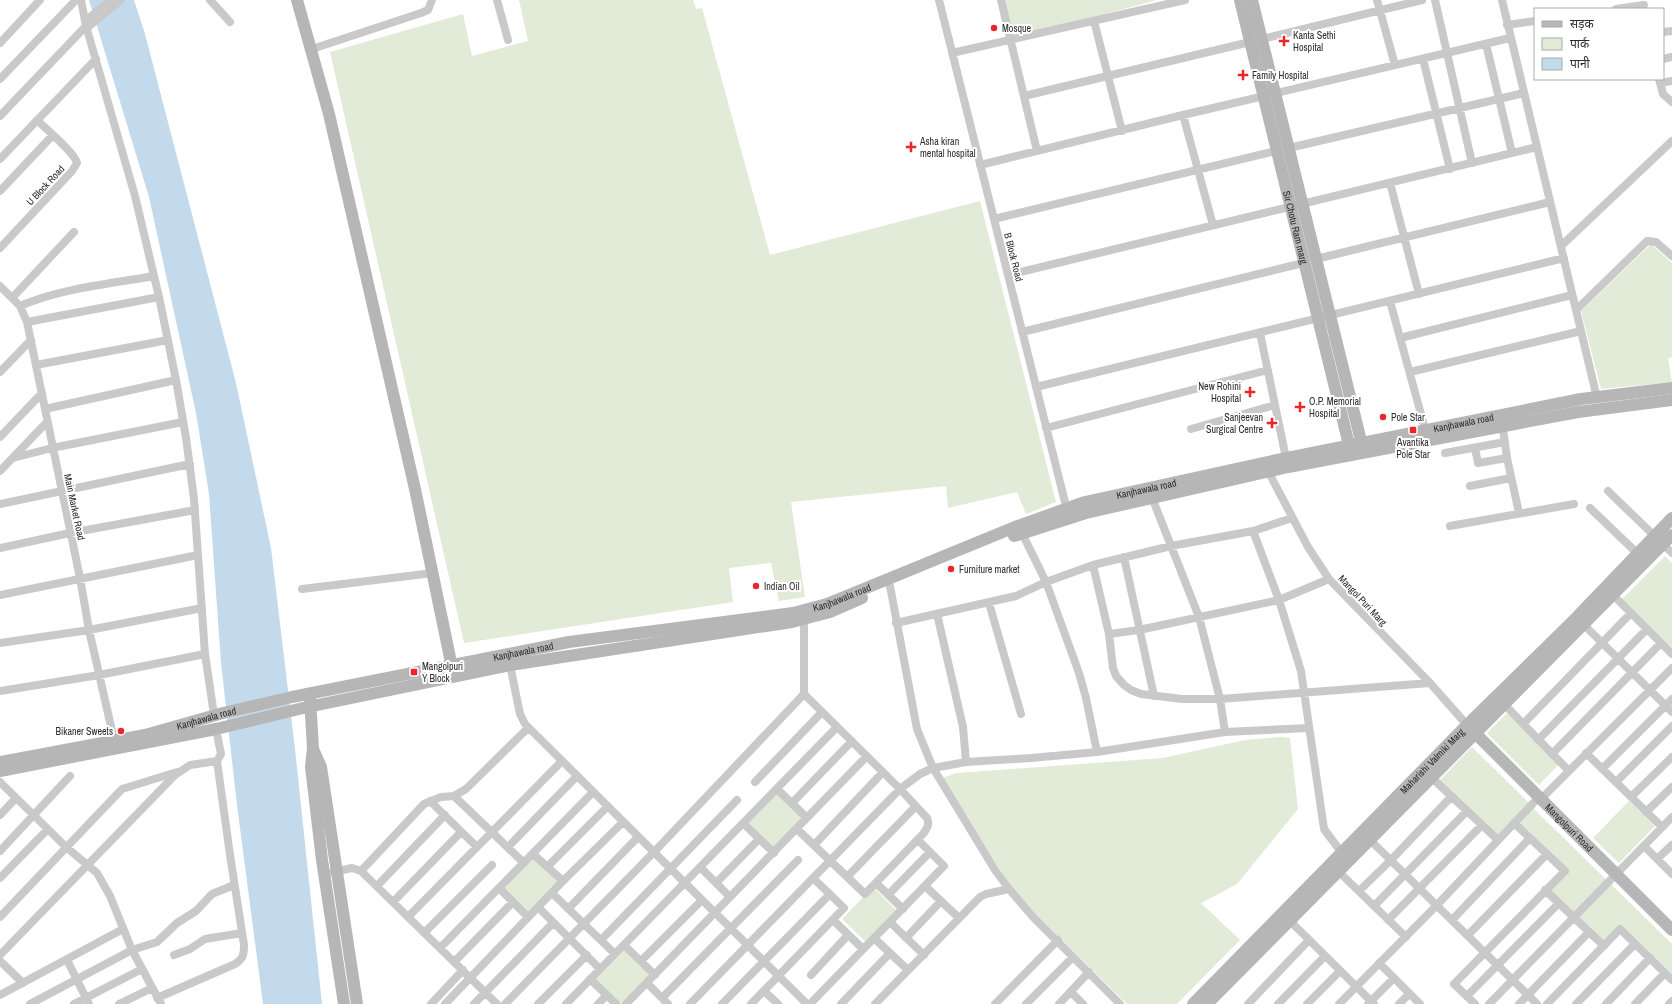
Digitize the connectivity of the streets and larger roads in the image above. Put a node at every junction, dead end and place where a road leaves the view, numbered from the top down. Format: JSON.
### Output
{"nodes":[{"id":1,"x":40,"y":0,"type":"edge"},
{"id":2,"x":76,"y":0,"type":"edge"},
{"id":3,"x":81,"y":0,"type":"edge"},
{"id":4,"x":111,"y":0,"type":"edge"},
{"id":5,"x":121,"y":0,"type":"edge"},
{"id":6,"x":210,"y":0,"type":"edge"},
{"id":7,"x":432,"y":0,"type":"edge"},
{"id":8,"x":497,"y":0,"type":"edge"},
{"id":9,"x":939,"y":0,"type":"edge"},
{"id":10,"x":1001,"y":0,"type":"edge"},
{"id":11,"x":1182,"y":0,"type":"edge"},
{"id":12,"x":1240,"y":0,"type":"edge"},
{"id":13,"x":1252,"y":0,"type":"edge"},
{"id":14,"x":1377,"y":0,"type":"edge"},
{"id":15,"x":1422,"y":0,"type":"edge"},
{"id":16,"x":1435,"y":0,"type":"edge"},
{"id":17,"x":1502,"y":0,"type":"edge"},
{"id":18,"x":300,"y":1,"type":"edge"},
{"id":19,"x":1644,"y":5,"type":"edge"},
{"id":20,"x":1623,"y":8,"type":"edge"},
{"id":21,"x":1380,"y":10,"type":"junction"},
{"id":22,"x":1094,"y":21,"type":"junction"},
{"id":23,"x":1534,"y":21,"type":"edge"},
{"id":24,"x":230,"y":22,"type":"dead end"},
{"id":25,"x":88,"y":23,"type":"junction"},
{"id":26,"x":1507,"y":25,"type":"junction"},
{"id":27,"x":1510,"y":38,"type":"junction"},
{"id":28,"x":1262,"y":39,"type":"junction"},
{"id":29,"x":508,"y":40,"type":"dead end"},
{"id":30,"x":1010,"y":40,"type":"junction"},
{"id":31,"x":1250,"y":42,"type":"junction"},
{"id":32,"x":0,"y":43,"type":"edge"},
{"id":33,"x":1486,"y":44,"type":"junction"},
{"id":34,"x":312,"y":49,"type":"junction"},
{"id":35,"x":952,"y":53,"type":"junction"},
{"id":36,"x":1447,"y":53,"type":"junction"},
{"id":37,"x":96,"y":58,"type":"junction"},
{"id":38,"x":1423,"y":59,"type":"junction"},
{"id":39,"x":1394,"y":66,"type":"junction"},
{"id":40,"x":1108,"y":76,"type":"junction"},
{"id":41,"x":0,"y":79,"type":"edge"},
{"id":42,"x":1660,"y":81,"type":"edge"},
{"id":43,"x":1672,"y":81,"type":"edge"},
{"id":44,"x":1524,"y":93,"type":"junction"},
{"id":45,"x":1276,"y":94,"type":"junction"},
{"id":46,"x":1024,"y":96,"type":"junction"},
{"id":47,"x":1263,"y":97,"type":"junction"},
{"id":48,"x":1498,"y":99,"type":"junction"},
{"id":49,"x":1672,"y":102,"type":"edge"},
{"id":50,"x":1459,"y":109,"type":"junction"},
{"id":51,"x":1436,"y":114,"type":"junction"},
{"id":52,"x":1183,"y":115,"type":"junction"},
{"id":53,"x":0,"y":116,"type":"edge"},
{"id":54,"x":37,"y":120,"type":"junction"},
{"id":55,"x":1122,"y":131,"type":"junction"},
{"id":56,"x":53,"y":135,"type":"junction"},
{"id":57,"x":1670,"y":146,"type":"edge"},
{"id":58,"x":1537,"y":147,"type":"junction"},
{"id":59,"x":1289,"y":148,"type":"junction"},
{"id":60,"x":1037,"y":151,"type":"junction"},
{"id":61,"x":1276,"y":151,"type":"junction"},
{"id":62,"x":1512,"y":153,"type":"junction"},
{"id":63,"x":0,"y":158,"type":"edge"},
{"id":64,"x":1472,"y":163,"type":"junction"},
{"id":65,"x":980,"y":165,"type":"junction"},
{"id":66,"x":1450,"y":169,"type":"junction"},
{"id":67,"x":1198,"y":170,"type":"junction"},
{"id":68,"x":1390,"y":183,"type":"junction"},
{"id":69,"x":0,"y":191,"type":"edge"},
{"id":70,"x":1550,"y":202,"type":"junction"},
{"id":71,"x":1303,"y":204,"type":"junction"},
{"id":72,"x":1289,"y":206,"type":"junction"},
{"id":73,"x":994,"y":219,"type":"junction"},
{"id":74,"x":1213,"y":225,"type":"junction"},
{"id":75,"x":74,"y":232,"type":"dead end"},
{"id":76,"x":1404,"y":237,"type":"junction"},
{"id":77,"x":1561,"y":246,"type":"junction"},
{"id":78,"x":0,"y":248,"type":"edge"},
{"id":79,"x":1671,"y":253,"type":"edge"},
{"id":80,"x":1564,"y":258,"type":"junction"},
{"id":81,"x":1316,"y":259,"type":"junction"},
{"id":82,"x":1303,"y":263,"type":"junction"},
{"id":83,"x":1008,"y":275,"type":"junction"},
{"id":84,"x":154,"y":276,"type":"junction"},
{"id":85,"x":0,"y":286,"type":"edge"},
{"id":86,"x":1419,"y":294,"type":"junction"},
{"id":87,"x":1572,"y":294,"type":"junction"},
{"id":88,"x":159,"y":297,"type":"junction"},
{"id":89,"x":12,"y":298,"type":"junction"},
{"id":90,"x":1390,"y":301,"type":"junction"},
{"id":91,"x":20,"y":306,"type":"junction"},
{"id":92,"x":1576,"y":310,"type":"junction"},
{"id":93,"x":1330,"y":316,"type":"junction"},
{"id":94,"x":1317,"y":319,"type":"junction"},
{"id":95,"x":27,"y":322,"type":"junction"},
{"id":96,"x":1581,"y":331,"type":"junction"},
{"id":97,"x":1022,"y":332,"type":"junction"},
{"id":98,"x":1260,"y":333,"type":"junction"},
{"id":99,"x":1400,"y":338,"type":"junction"},
{"id":100,"x":31,"y":340,"type":"junction"},
{"id":101,"x":168,"y":340,"type":"junction"},
{"id":102,"x":36,"y":365,"type":"junction"},
{"id":103,"x":1268,"y":370,"type":"junction"},
{"id":104,"x":0,"y":372,"type":"edge"},
{"id":105,"x":1410,"y":372,"type":"junction"},
{"id":106,"x":176,"y":380,"type":"junction"},
{"id":107,"x":1036,"y":387,"type":"junction"},
{"id":108,"x":1672,"y":388,"type":"edge"},
{"id":109,"x":42,"y":393,"type":"junction"},
{"id":110,"x":1597,"y":398,"type":"junction"},
{"id":111,"x":1672,"y":400,"type":"edge"},
{"id":112,"x":1275,"y":405,"type":"junction"},
{"id":113,"x":45,"y":409,"type":"junction"},
{"id":114,"x":1501,"y":420,"type":"junction"},
{"id":115,"x":47,"y":422,"type":"junction"},
{"id":116,"x":183,"y":422,"type":"junction"},
{"id":117,"x":1046,"y":428,"type":"junction"},
{"id":118,"x":1191,"y":429,"type":"dead end"},
{"id":119,"x":1425,"y":429,"type":"junction"},
{"id":120,"x":0,"y":437,"type":"edge"},
{"id":121,"x":1505,"y":442,"type":"junction"},
{"id":122,"x":1362,"y":447,"type":"junction"},
{"id":123,"x":52,"y":448,"type":"junction"},
{"id":124,"x":1475,"y":448,"type":"junction"},
{"id":125,"x":1350,"y":450,"type":"junction"},
{"id":126,"x":1445,"y":453,"type":"dead end"},
{"id":127,"x":13,"y":458,"type":"junction"},
{"id":128,"x":1286,"y":458,"type":"junction"},
{"id":129,"x":1507,"y":458,"type":"junction"},
{"id":130,"x":190,"y":464,"type":"junction"},
{"id":131,"x":0,"y":471,"type":"edge"},
{"id":132,"x":1268,"y":471,"type":"junction"},
{"id":133,"x":1511,"y":478,"type":"junction"},
{"id":134,"x":1470,"y":486,"type":"dead end"},
{"id":135,"x":1608,"y":491,"type":"dead end"},
{"id":136,"x":61,"y":492,"type":"junction"},
{"id":137,"x":1150,"y":493,"type":"junction"},
{"id":138,"x":0,"y":504,"type":"edge"},
{"id":139,"x":1574,"y":504,"type":"dead end"},
{"id":140,"x":1590,"y":508,"type":"dead end"},
{"id":141,"x":195,"y":510,"type":"junction"},
{"id":142,"x":1068,"y":513,"type":"junction"},
{"id":143,"x":1518,"y":514,"type":"junction"},
{"id":144,"x":1292,"y":518,"type":"junction"},
{"id":145,"x":1672,"y":518,"type":"edge"},
{"id":146,"x":1450,"y":526,"type":"dead end"},
{"id":147,"x":1253,"y":531,"type":"junction"},
{"id":148,"x":70,"y":533,"type":"junction"},
{"id":149,"x":1022,"y":533,"type":"junction"},
{"id":150,"x":1672,"y":535,"type":"edge"},
{"id":151,"x":1664,"y":544,"type":"edge"},
{"id":152,"x":1171,"y":546,"type":"junction"},
{"id":153,"x":0,"y":548,"type":"edge"},
{"id":154,"x":1638,"y":554,"type":"junction"},
{"id":155,"x":198,"y":555,"type":"junction"},
{"id":156,"x":1124,"y":557,"type":"junction"},
{"id":157,"x":1093,"y":565,"type":"junction"},
{"id":158,"x":1628,"y":572,"type":"junction"},
{"id":159,"x":433,"y":573,"type":"junction"},
{"id":160,"x":80,"y":578,"type":"junction"},
{"id":161,"x":1329,"y":579,"type":"junction"},
{"id":162,"x":1046,"y":582,"type":"junction"},
{"id":163,"x":890,"y":586,"type":"junction"},
{"id":164,"x":302,"y":589,"type":"dead end"},
{"id":165,"x":0,"y":595,"type":"edge"},
{"id":166,"x":1612,"y":595,"type":"junction"},
{"id":167,"x":1279,"y":600,"type":"junction"},
{"id":168,"x":989,"y":603,"type":"junction"},
{"id":169,"x":202,"y":608,"type":"junction"},
{"id":170,"x":1631,"y":613,"type":"junction"},
{"id":171,"x":937,"y":614,"type":"junction"},
{"id":172,"x":1199,"y":617,"type":"junction"},
{"id":173,"x":804,"y":619,"type":"junction"},
{"id":174,"x":1580,"y":621,"type":"junction"},
{"id":175,"x":896,"y":623,"type":"junction"},
{"id":176,"x":739,"y":624,"type":"junction"},
{"id":177,"x":1647,"y":629,"type":"junction"},
{"id":178,"x":89,"y":630,"type":"junction"},
{"id":179,"x":1139,"y":630,"type":"junction"},
{"id":180,"x":1109,"y":634,"type":"junction"},
{"id":181,"x":0,"y":643,"type":"edge"},
{"id":182,"x":1603,"y":643,"type":"junction"},
{"id":183,"x":1661,"y":643,"type":"junction"},
{"id":184,"x":205,"y":654,"type":"junction"},
{"id":185,"x":1672,"y":654,"type":"edge"},
{"id":186,"x":1618,"y":659,"type":"junction"},
{"id":187,"x":451,"y":665,"type":"junction"},
{"id":188,"x":510,"y":665,"type":"junction"},
{"id":189,"x":1672,"y":668,"type":"edge"},
{"id":190,"x":1633,"y":673,"type":"junction"},
{"id":191,"x":99,"y":675,"type":"junction"},
{"id":192,"x":454,"y":677,"type":"junction"},
{"id":193,"x":1430,"y":683,"type":"junction"},
{"id":194,"x":0,"y":691,"type":"edge"},
{"id":195,"x":1650,"y":691,"type":"junction"},
{"id":196,"x":1304,"y":693,"type":"junction"},
{"id":197,"x":310,"y":694,"type":"junction"},
{"id":198,"x":804,"y":694,"type":"junction"},
{"id":199,"x":1154,"y":696,"type":"junction"},
{"id":200,"x":1220,"y":699,"type":"junction"},
{"id":201,"x":1672,"y":699,"type":"edge"},
{"id":202,"x":1500,"y":700,"type":"junction"},
{"id":203,"x":311,"y":706,"type":"junction"},
{"id":204,"x":1665,"y":706,"type":"junction"},
{"id":205,"x":822,"y":712,"type":"junction"},
{"id":206,"x":1672,"y":712,"type":"edge"},
{"id":207,"x":218,"y":714,"type":"junction"},
{"id":208,"x":1021,"y":714,"type":"dead end"},
{"id":209,"x":1523,"y":724,"type":"junction"},
{"id":210,"x":1672,"y":726,"type":"edge"},
{"id":211,"x":837,"y":727,"type":"junction"},
{"id":212,"x":219,"y":728,"type":"junction"},
{"id":213,"x":528,"y":728,"type":"junction"},
{"id":214,"x":1309,"y":728,"type":"junction"},
{"id":215,"x":1471,"y":729,"type":"junction"},
{"id":216,"x":1225,"y":732,"type":"junction"},
{"id":217,"x":1538,"y":740,"type":"junction"},
{"id":218,"x":852,"y":741,"type":"junction"},
{"id":219,"x":114,"y":744,"type":"junction"},
{"id":220,"x":313,"y":748,"type":"junction"},
{"id":221,"x":1097,"y":752,"type":"junction"},
{"id":222,"x":1586,"y":753,"type":"junction"},
{"id":223,"x":1552,"y":754,"type":"junction"},
{"id":224,"x":867,"y":756,"type":"junction"},
{"id":225,"x":1672,"y":757,"type":"edge"},
{"id":226,"x":217,"y":761,"type":"junction"},
{"id":227,"x":562,"y":761,"type":"junction"},
{"id":228,"x":0,"y":762,"type":"edge"},
{"id":229,"x":966,"y":762,"type":"junction"},
{"id":230,"x":933,"y":768,"type":"junction"},
{"id":231,"x":1602,"y":769,"type":"junction"},
{"id":232,"x":0,"y":771,"type":"edge"},
{"id":233,"x":182,"y":771,"type":"junction"},
{"id":234,"x":1569,"y":771,"type":"junction"},
{"id":235,"x":883,"y":772,"type":"junction"},
{"id":236,"x":70,"y":776,"type":"dead end"},
{"id":237,"x":577,"y":776,"type":"junction"},
{"id":238,"x":1431,"y":777,"type":"junction"},
{"id":239,"x":0,"y":782,"type":"edge"},
{"id":240,"x":755,"y":782,"type":"dead end"},
{"id":241,"x":1616,"y":782,"type":"junction"},
{"id":242,"x":1672,"y":787,"type":"edge"},
{"id":243,"x":777,"y":789,"type":"junction"},
{"id":244,"x":900,"y":789,"type":"junction"},
{"id":245,"x":593,"y":792,"type":"junction"},
{"id":246,"x":454,"y":796,"type":"junction"},
{"id":247,"x":1451,"y":797,"type":"junction"},
{"id":248,"x":16,"y":798,"type":"junction"},
{"id":249,"x":1631,"y":798,"type":"junction"},
{"id":250,"x":1539,"y":799,"type":"junction"},
{"id":251,"x":736,"y":800,"type":"dead end"},
{"id":252,"x":430,"y":801,"type":"junction"},
{"id":253,"x":792,"y":803,"type":"junction"},
{"id":254,"x":608,"y":806,"type":"junction"},
{"id":255,"x":916,"y":806,"type":"junction"},
{"id":256,"x":1467,"y":811,"type":"junction"},
{"id":257,"x":1646,"y":812,"type":"junction"},
{"id":258,"x":0,"y":815,"type":"edge"},
{"id":259,"x":445,"y":815,"type":"junction"},
{"id":260,"x":33,"y":816,"type":"junction"},
{"id":261,"x":807,"y":818,"type":"junction"},
{"id":262,"x":1672,"y":818,"type":"edge"},
{"id":263,"x":623,"y":822,"type":"junction"},
{"id":264,"x":743,"y":823,"type":"junction"},
{"id":265,"x":1514,"y":823,"type":"junction"},
{"id":266,"x":1482,"y":825,"type":"junction"},
{"id":267,"x":1662,"y":827,"type":"junction"},
{"id":268,"x":797,"y":829,"type":"junction"},
{"id":269,"x":47,"y":830,"type":"junction"},
{"id":270,"x":492,"y":831,"type":"junction"},
{"id":271,"x":461,"y":832,"type":"junction"},
{"id":272,"x":1366,"y":836,"type":"junction"},
{"id":273,"x":638,"y":837,"type":"junction"},
{"id":274,"x":1530,"y":838,"type":"junction"},
{"id":275,"x":759,"y":839,"type":"junction"},
{"id":276,"x":918,"y":840,"type":"junction"},
{"id":277,"x":1498,"y":840,"type":"junction"},
{"id":278,"x":814,"y":845,"type":"junction"},
{"id":279,"x":1672,"y":845,"type":"edge"},
{"id":280,"x":1644,"y":846,"type":"junction"},
{"id":281,"x":476,"y":847,"type":"junction"},
{"id":282,"x":508,"y":847,"type":"junction"},
{"id":283,"x":66,"y":848,"type":"junction"},
{"id":284,"x":0,"y":851,"type":"edge"},
{"id":285,"x":654,"y":852,"type":"junction"},
{"id":286,"x":930,"y":852,"type":"junction"},
{"id":287,"x":774,"y":853,"type":"junction"},
{"id":288,"x":533,"y":854,"type":"junction"},
{"id":289,"x":1547,"y":854,"type":"junction"},
{"id":290,"x":1345,"y":857,"type":"junction"},
{"id":291,"x":1657,"y":859,"type":"junction"},
{"id":292,"x":798,"y":860,"type":"dead end"},
{"id":293,"x":1391,"y":860,"type":"junction"},
{"id":294,"x":830,"y":861,"type":"junction"},
{"id":295,"x":524,"y":863,"type":"junction"},
{"id":296,"x":88,"y":864,"type":"junction"},
{"id":297,"x":492,"y":865,"type":"dead end"},
{"id":298,"x":547,"y":867,"type":"junction"},
{"id":299,"x":700,"y":867,"type":"junction"},
{"id":300,"x":670,"y":868,"type":"junction"},
{"id":301,"x":336,"y":871,"type":"junction"},
{"id":302,"x":361,"y":871,"type":"junction"},
{"id":303,"x":1338,"y":871,"type":"junction"},
{"id":304,"x":324,"y":874,"type":"junction"},
{"id":305,"x":1405,"y":874,"type":"junction"},
{"id":306,"x":1615,"y":874,"type":"junction"},
{"id":307,"x":1672,"y":874,"type":"edge"},
{"id":308,"x":847,"y":877,"type":"junction"},
{"id":309,"x":0,"y":878,"type":"edge"},
{"id":310,"x":813,"y":878,"type":"junction"},
{"id":311,"x":563,"y":881,"type":"junction"},
{"id":312,"x":684,"y":883,"type":"junction"},
{"id":313,"x":716,"y":883,"type":"junction"},
{"id":314,"x":876,"y":883,"type":"junction"},
{"id":315,"x":234,"y":885,"type":"junction"},
{"id":316,"x":377,"y":886,"type":"junction"},
{"id":317,"x":925,"y":886,"type":"junction"},
{"id":318,"x":499,"y":888,"type":"junction"},
{"id":319,"x":1419,"y":888,"type":"junction"},
{"id":320,"x":1009,"y":889,"type":"junction"},
{"id":321,"x":1545,"y":890,"type":"junction"},
{"id":322,"x":1359,"y":891,"type":"junction"},
{"id":323,"x":552,"y":893,"type":"junction"},
{"id":324,"x":830,"y":894,"type":"junction"},
{"id":325,"x":888,"y":895,"type":"junction"},
{"id":326,"x":730,"y":898,"type":"junction"},
{"id":327,"x":702,"y":900,"type":"junction"},
{"id":328,"x":941,"y":901,"type":"junction"},
{"id":329,"x":393,"y":902,"type":"junction"},
{"id":330,"x":513,"y":902,"type":"junction"},
{"id":331,"x":1558,"y":904,"type":"junction"},
{"id":332,"x":1437,"y":905,"type":"junction"},
{"id":333,"x":1374,"y":906,"type":"junction"},
{"id":334,"x":538,"y":907,"type":"junction"},
{"id":335,"x":568,"y":909,"type":"junction"},
{"id":336,"x":903,"y":909,"type":"junction"},
{"id":337,"x":715,"y":913,"type":"junction"},
{"id":338,"x":0,"y":917,"type":"edge"},
{"id":339,"x":408,"y":917,"type":"junction"},
{"id":340,"x":528,"y":917,"type":"junction"},
{"id":341,"x":1286,"y":917,"type":"junction"},
{"id":342,"x":960,"y":918,"type":"junction"},
{"id":343,"x":1573,"y":918,"type":"junction"},
{"id":344,"x":833,"y":920,"type":"junction"},
{"id":345,"x":1388,"y":920,"type":"junction"},
{"id":346,"x":1452,"y":920,"type":"junction"},
{"id":347,"x":890,"y":922,"type":"junction"},
{"id":348,"x":553,"y":923,"type":"junction"},
{"id":349,"x":584,"y":924,"type":"junction"},
{"id":350,"x":730,"y":928,"type":"junction"},
{"id":351,"x":123,"y":930,"type":"junction"},
{"id":352,"x":1672,"y":930,"type":"edge"},
{"id":353,"x":1589,"y":932,"type":"junction"},
{"id":354,"x":424,"y":933,"type":"junction"},
{"id":355,"x":242,"y":934,"type":"junction"},
{"id":356,"x":848,"y":935,"type":"junction"},
{"id":357,"x":1468,"y":935,"type":"junction"},
{"id":358,"x":1406,"y":937,"type":"junction"},
{"id":359,"x":569,"y":938,"type":"junction"},
{"id":360,"x":874,"y":938,"type":"junction"},
{"id":361,"x":906,"y":938,"type":"junction"},
{"id":362,"x":600,"y":940,"type":"junction"},
{"id":363,"x":1058,"y":940,"type":"junction"},
{"id":364,"x":1309,"y":940,"type":"junction"},
{"id":365,"x":1635,"y":944,"type":"junction"},
{"id":366,"x":624,"y":945,"type":"junction"},
{"id":367,"x":748,"y":945,"type":"junction"},
{"id":368,"x":1604,"y":946,"type":"junction"},
{"id":369,"x":440,"y":948,"type":"junction"},
{"id":370,"x":863,"y":949,"type":"junction"},
{"id":371,"x":132,"y":950,"type":"junction"},
{"id":372,"x":1485,"y":952,"type":"junction"},
{"id":373,"x":890,"y":953,"type":"junction"},
{"id":374,"x":615,"y":954,"type":"junction"},
{"id":375,"x":924,"y":954,"type":"junction"},
{"id":376,"x":0,"y":955,"type":"edge"},
{"id":377,"x":174,"y":955,"type":"dead end"},
{"id":378,"x":587,"y":955,"type":"junction"},
{"id":379,"x":1325,"y":956,"type":"junction"},
{"id":380,"x":1073,"y":957,"type":"junction"},
{"id":381,"x":1650,"y":958,"type":"junction"},
{"id":382,"x":67,"y":960,"type":"junction"},
{"id":383,"x":0,"y":961,"type":"edge"},
{"id":384,"x":641,"y":961,"type":"junction"},
{"id":385,"x":764,"y":961,"type":"junction"},
{"id":386,"x":454,"y":962,"type":"junction"},
{"id":387,"x":1379,"y":963,"type":"junction"},
{"id":388,"x":1498,"y":966,"type":"junction"},
{"id":389,"x":142,"y":968,"type":"junction"},
{"id":390,"x":600,"y":969,"type":"junction"},
{"id":391,"x":463,"y":970,"type":"junction"},
{"id":392,"x":908,"y":970,"type":"junction"},
{"id":393,"x":1340,"y":971,"type":"junction"},
{"id":394,"x":1089,"y":972,"type":"junction"},
{"id":395,"x":1665,"y":973,"type":"junction"},
{"id":396,"x":655,"y":975,"type":"junction"},
{"id":397,"x":811,"y":975,"type":"dead end"},
{"id":398,"x":779,"y":976,"type":"junction"},
{"id":399,"x":470,"y":978,"type":"junction"},
{"id":400,"x":1394,"y":978,"type":"junction"},
{"id":401,"x":76,"y":979,"type":"junction"},
{"id":402,"x":590,"y":979,"type":"junction"},
{"id":403,"x":1513,"y":980,"type":"junction"},
{"id":404,"x":1672,"y":980,"type":"edge"},
{"id":405,"x":23,"y":983,"type":"junction"},
{"id":406,"x":647,"y":983,"type":"junction"},
{"id":407,"x":1356,"y":986,"type":"junction"},
{"id":408,"x":152,"y":988,"type":"junction"},
{"id":409,"x":764,"y":991,"type":"junction"},
{"id":410,"x":1071,"y":992,"type":"junction"},
{"id":411,"x":485,"y":993,"type":"junction"},
{"id":412,"x":1409,"y":994,"type":"junction"},
{"id":413,"x":0,"y":995,"type":"edge"},
{"id":414,"x":607,"y":995,"type":"junction"},
{"id":415,"x":1528,"y":995,"type":"junction"},
{"id":416,"x":1467,"y":996,"type":"junction"},
{"id":417,"x":662,"y":998,"type":"junction"},
{"id":418,"x":356,"y":1000,"type":"edge"},
{"id":419,"x":87,"y":1001,"type":"edge"},
{"id":420,"x":159,"y":1001,"type":"edge"},
{"id":421,"x":343,"y":1001,"type":"edge"},
{"id":422,"x":1672,"y":1001,"type":"edge"},
{"id":423,"x":631,"y":1002,"type":"edge"},
{"id":424,"x":1203,"y":1002,"type":"edge"},
{"id":425,"x":1117,"y":1003,"type":"edge"},
{"id":426,"x":1371,"y":1003,"type":"edge"},
{"id":427,"x":30,"y":1004,"type":"edge"},
{"id":428,"x":74,"y":1004,"type":"edge"},
{"id":429,"x":119,"y":1004,"type":"edge"},
{"id":430,"x":431,"y":1004,"type":"edge"},
{"id":431,"x":445,"y":1004,"type":"edge"},
{"id":432,"x":474,"y":1004,"type":"edge"},
{"id":433,"x":497,"y":1004,"type":"edge"},
{"id":434,"x":505,"y":1004,"type":"edge"},
{"id":435,"x":538,"y":1004,"type":"edge"},
{"id":436,"x":566,"y":1004,"type":"edge"},
{"id":437,"x":598,"y":1004,"type":"edge"},
{"id":438,"x":616,"y":1004,"type":"edge"},
{"id":439,"x":668,"y":1004,"type":"edge"},
{"id":440,"x":690,"y":1004,"type":"edge"},
{"id":441,"x":722,"y":1004,"type":"edge"},
{"id":442,"x":752,"y":1004,"type":"edge"},
{"id":443,"x":778,"y":1004,"type":"edge"},
{"id":444,"x":808,"y":1004,"type":"edge"},
{"id":445,"x":841,"y":1004,"type":"edge"},
{"id":446,"x":875,"y":1004,"type":"edge"},
{"id":447,"x":995,"y":1004,"type":"edge"},
{"id":448,"x":1026,"y":1004,"type":"edge"},
{"id":449,"x":1059,"y":1004,"type":"edge"},
{"id":450,"x":1084,"y":1004,"type":"edge"},
{"id":451,"x":1248,"y":1004,"type":"edge"},
{"id":452,"x":1278,"y":1004,"type":"edge"},
{"id":453,"x":1307,"y":1004,"type":"edge"},
{"id":454,"x":1338,"y":1004,"type":"edge"},
{"id":455,"x":1399,"y":1004,"type":"edge"},
{"id":456,"x":1420,"y":1004,"type":"edge"},
{"id":457,"x":1475,"y":1004,"type":"edge"},
{"id":458,"x":1489,"y":1004,"type":"edge"},
{"id":459,"x":1519,"y":1004,"type":"edge"},
{"id":460,"x":1537,"y":1004,"type":"edge"},
{"id":461,"x":1547,"y":1004,"type":"edge"},
{"id":462,"x":1576,"y":1004,"type":"edge"},
{"id":463,"x":1606,"y":1004,"type":"edge"},
{"id":464,"x":1635,"y":1004,"type":"edge"},
{"id":465,"x":1669,"y":1004,"type":"edge"}],
"edges":[{"from":1,"to":32,"type":"street"},
{"from":2,"to":41,"type":"street"},
{"from":3,"to":25,"type":"street"},
{"from":4,"to":25,"type":"street"},
{"from":5,"to":25,"type":"street"},
{"from":6,"to":24,"type":"street"},
{"from":7,"to":34,"type":"street"},
{"from":8,"to":29,"type":"street"},
{"from":9,"to":35,"type":"street","name":"B Block Road"},
{"from":10,"to":30,"type":"street"},
{"from":11,"to":22,"type":"street"},
{"from":12,"to":31,"type":"street","name":"Sir Chotu Ram marg"},
{"from":13,"to":28,"type":"street","name":"Sir Chotu Ram marg"},
{"from":14,"to":21,"type":"street"},
{"from":15,"to":21,"type":"street"},
{"from":16,"to":36,"type":"street"},
{"from":17,"to":26,"type":"street"},
{"from":18,"to":34,"type":"street"},
{"from":19,"to":20,"type":"street"},
{"from":21,"to":28,"type":"street"},
{"from":21,"to":39,"type":"street"},
{"from":22,"to":30,"type":"street"},
{"from":22,"to":40,"type":"street"},
{"from":23,"to":26,"type":"street"},
{"from":25,"to":37,"type":"street"},
{"from":25,"to":53,"type":"street"},
{"from":26,"to":27,"type":"street"},
{"from":27,"to":33,"type":"street"},
{"from":27,"to":44,"type":"street"},
{"from":28,"to":45,"type":"street","name":"Sir Chotu Ram marg"},
{"from":30,"to":35,"type":"street"},
{"from":30,"to":46,"type":"street"},
{"from":31,"to":40,"type":"street"},
{"from":31,"to":47,"type":"street","name":"Sir Chotu Ram marg"},
{"from":33,"to":36,"type":"street"},
{"from":33,"to":48,"type":"street"},
{"from":34,"to":159,"type":"street"},
{"from":35,"to":65,"type":"street","name":"B Block Road"},
{"from":36,"to":38,"type":"street"},
{"from":36,"to":50,"type":"street"},
{"from":37,"to":54,"type":"street"},
{"from":37,"to":84,"type":"street"},
{"from":38,"to":39,"type":"street"},
{"from":38,"to":51,"type":"street"},
{"from":39,"to":45,"type":"street"},
{"from":40,"to":46,"type":"street"},
{"from":40,"to":55,"type":"street"},
{"from":42,"to":43,"type":"street"},
{"from":42,"to":49,"type":"street"},
{"from":44,"to":48,"type":"street"},
{"from":44,"to":58,"type":"street"},
{"from":45,"to":47,"type":"street"},
{"from":45,"to":59,"type":"street","name":"Sir Chotu Ram marg"},
{"from":46,"to":60,"type":"street"},
{"from":47,"to":52,"type":"street"},
{"from":47,"to":61,"type":"street","name":"Sir Chotu Ram marg"},
{"from":48,"to":50,"type":"street"},
{"from":48,"to":62,"type":"street"},
{"from":50,"to":51,"type":"street"},
{"from":50,"to":64,"type":"street"},
{"from":51,"to":59,"type":"street"},
{"from":51,"to":66,"type":"street"},
{"from":52,"to":55,"type":"street"},
{"from":52,"to":67,"type":"street"},
{"from":54,"to":56,"type":"street","name":"U Block Road"},
{"from":54,"to":63,"type":"street"},
{"from":55,"to":60,"type":"street"},
{"from":56,"to":69,"type":"street"},
{"from":56,"to":78,"type":"street","name":"U Block Road"},
{"from":57,"to":77,"type":"street"},
{"from":58,"to":62,"type":"street"},
{"from":58,"to":70,"type":"street"},
{"from":59,"to":71,"type":"street","name":"Sir Chotu Ram marg"},
{"from":60,"to":65,"type":"street"},
{"from":61,"to":67,"type":"street"},
{"from":61,"to":72,"type":"street","name":"Sir Chotu Ram marg"},
{"from":62,"to":64,"type":"street"},
{"from":64,"to":66,"type":"street"},
{"from":65,"to":73,"type":"street","name":"B Block Road"},
{"from":66,"to":68,"type":"street"},
{"from":67,"to":73,"type":"street"},
{"from":67,"to":74,"type":"street"},
{"from":68,"to":71,"type":"street"},
{"from":68,"to":76,"type":"street"},
{"from":70,"to":76,"type":"street"},
{"from":70,"to":77,"type":"street"},
{"from":71,"to":72,"type":"street"},
{"from":71,"to":81,"type":"street","name":"Sir Chotu Ram marg"},
{"from":72,"to":74,"type":"street"},
{"from":72,"to":82,"type":"street","name":"Sir Chotu Ram marg"},
{"from":73,"to":83,"type":"street","name":"B Block Road"},
{"from":74,"to":83,"type":"street"},
{"from":75,"to":89,"type":"street"},
{"from":76,"to":81,"type":"street"},
{"from":76,"to":86,"type":"street"},
{"from":77,"to":80,"type":"street"},
{"from":79,"to":92,"type":"street"},
{"from":80,"to":86,"type":"street"},
{"from":80,"to":87,"type":"street"},
{"from":81,"to":93,"type":"street","name":"Sir Chotu Ram marg"},
{"from":82,"to":94,"type":"street","name":"Sir Chotu Ram marg"},
{"from":82,"to":97,"type":"street"},
{"from":83,"to":97,"type":"street","name":"B Block Road"},
{"from":84,"to":88,"type":"street"},
{"from":84,"to":91,"type":"street"},
{"from":85,"to":89,"type":"street","name":"Main Market Road"},
{"from":86,"to":90,"type":"street"},
{"from":87,"to":92,"type":"street"},
{"from":87,"to":99,"type":"street"},
{"from":88,"to":95,"type":"street"},
{"from":88,"to":101,"type":"street"},
{"from":89,"to":91,"type":"street","name":"Main Market Road"},
{"from":90,"to":93,"type":"street"},
{"from":90,"to":99,"type":"street"},
{"from":91,"to":95,"type":"street","name":"Main Market Road"},
{"from":92,"to":96,"type":"street"},
{"from":93,"to":94,"type":"street"},
{"from":93,"to":122,"type":"street","name":"Sir Chotu Ram marg"},
{"from":94,"to":98,"type":"street"},
{"from":94,"to":125,"type":"street","name":"Sir Chotu Ram marg"},
{"from":95,"to":100,"type":"street","name":"Main Market Road"},
{"from":96,"to":105,"type":"street"},
{"from":96,"to":110,"type":"street"},
{"from":97,"to":107,"type":"street","name":"B Block Road"},
{"from":98,"to":103,"type":"street"},
{"from":98,"to":107,"type":"street"},
{"from":99,"to":105,"type":"street"},
{"from":100,"to":102,"type":"street","name":"Main Market Road"},
{"from":100,"to":104,"type":"street"},
{"from":101,"to":102,"type":"street"},
{"from":101,"to":106,"type":"street"},
{"from":102,"to":109,"type":"street","name":"Main Market Road"},
{"from":103,"to":112,"type":"street"},
{"from":103,"to":117,"type":"street"},
{"from":105,"to":119,"type":"street"},
{"from":106,"to":113,"type":"street"},
{"from":106,"to":116,"type":"street"},
{"from":107,"to":117,"type":"street","name":"B Block Road"},
{"from":108,"to":110,"type":"street","name":"Kanjhawala road"},
{"from":109,"to":113,"type":"street","name":"Main Market Road"},
{"from":109,"to":120,"type":"street"},
{"from":110,"to":114,"type":"street","name":"Kanjhawala road"},
{"from":111,"to":114,"type":"street","name":"Kanjhawala road"},
{"from":112,"to":118,"type":"street"},
{"from":112,"to":128,"type":"street"},
{"from":113,"to":115,"type":"street","name":"Main Market Road"},
{"from":114,"to":119,"type":"street","name":"Kanjhawala road"},
{"from":114,"to":121,"type":"street"},
{"from":114,"to":122,"type":"street","name":"Kanjhawala road"},
{"from":115,"to":123,"type":"street","name":"Main Market Road"},
{"from":115,"to":127,"type":"street"},
{"from":116,"to":123,"type":"street"},
{"from":116,"to":130,"type":"street"},
{"from":117,"to":142,"type":"street","name":"B Block Road"},
{"from":119,"to":122,"type":"street","name":"Kanjhawala road"},
{"from":121,"to":124,"type":"street"},
{"from":121,"to":129,"type":"street"},
{"from":122,"to":125,"type":"street","name":"Kanjhawala road"},
{"from":123,"to":127,"type":"street"},
{"from":123,"to":136,"type":"street","name":"Main Market Road"},
{"from":124,"to":126,"type":"street"},
{"from":124,"to":129,"type":"street"},
{"from":125,"to":128,"type":"street","name":"Kanjhawala road"},
{"from":125,"to":132,"type":"street","name":"Kanjhawala road"},
{"from":127,"to":131,"type":"street"},
{"from":128,"to":137,"type":"street","name":"Kanjhawala road"},
{"from":129,"to":133,"type":"street"},
{"from":130,"to":136,"type":"street"},
{"from":130,"to":141,"type":"street"},
{"from":132,"to":137,"type":"street","name":"Kanjhawala road"},
{"from":132,"to":144,"type":"street","name":"Mangol Puri Marg"},
{"from":133,"to":134,"type":"street"},
{"from":133,"to":143,"type":"street"},
{"from":135,"to":151,"type":"street"},
{"from":136,"to":138,"type":"street"},
{"from":136,"to":148,"type":"street","name":"Main Market Road"},
{"from":137,"to":142,"type":"street","name":"Kanjhawala road"},
{"from":137,"to":152,"type":"street"},
{"from":139,"to":143,"type":"street"},
{"from":140,"to":154,"type":"street"},
{"from":141,"to":148,"type":"street"},
{"from":141,"to":155,"type":"street"},
{"from":142,"to":149,"type":"street","name":"Kanjhawala road"},
{"from":142,"to":176,"type":"street","name":"Kanjhawala road"},
{"from":143,"to":146,"type":"street"},
{"from":144,"to":147,"type":"street"},
{"from":144,"to":161,"type":"street","name":"Mangol Puri Marg"},
{"from":145,"to":151,"type":"street","name":"Maharishi Valmiki Marg"},
{"from":147,"to":152,"type":"street"},
{"from":147,"to":167,"type":"street"},
{"from":148,"to":153,"type":"street"},
{"from":148,"to":160,"type":"street","name":"Main Market Road"},
{"from":149,"to":162,"type":"street"},
{"from":149,"to":163,"type":"street","name":"Kanjhawala road"},
{"from":150,"to":151,"type":"street","name":"Maharishi Valmiki Marg"},
{"from":151,"to":154,"type":"street","name":"Maharishi Valmiki Marg"},
{"from":151,"to":158,"type":"street","name":"Maharishi Valmiki Marg"},
{"from":152,"to":156,"type":"street"},
{"from":152,"to":172,"type":"street"},
{"from":154,"to":158,"type":"street","name":"Maharishi Valmiki Marg"},
{"from":155,"to":160,"type":"street"},
{"from":155,"to":169,"type":"street"},
{"from":156,"to":157,"type":"street"},
{"from":156,"to":179,"type":"street"},
{"from":157,"to":162,"type":"street"},
{"from":157,"to":180,"type":"street"},
{"from":158,"to":166,"type":"street","name":"Maharishi Valmiki Marg"},
{"from":158,"to":174,"type":"street","name":"Maharishi Valmiki Marg"},
{"from":159,"to":164,"type":"street"},
{"from":159,"to":187,"type":"street"},
{"from":160,"to":165,"type":"street"},
{"from":160,"to":178,"type":"street","name":"Main Market Road"},
{"from":161,"to":167,"type":"street"},
{"from":161,"to":193,"type":"street","name":"Mangol Puri Marg"},
{"from":162,"to":168,"type":"street"},
{"from":162,"to":221,"type":"street"},
{"from":163,"to":173,"type":"street","name":"Kanjhawala road"},
{"from":163,"to":175,"type":"street"},
{"from":166,"to":170,"type":"street"},
{"from":166,"to":174,"type":"street","name":"Maharishi Valmiki Marg"},
{"from":167,"to":172,"type":"street"},
{"from":167,"to":196,"type":"street"},
{"from":168,"to":171,"type":"street"},
{"from":168,"to":208,"type":"street"},
{"from":169,"to":178,"type":"street"},
{"from":169,"to":184,"type":"street"},
{"from":170,"to":177,"type":"street"},
{"from":170,"to":182,"type":"street"},
{"from":171,"to":175,"type":"street"},
{"from":171,"to":229,"type":"street"},
{"from":172,"to":179,"type":"street"},
{"from":172,"to":200,"type":"street"},
{"from":173,"to":176,"type":"street","name":"Kanjhawala road"},
{"from":173,"to":198,"type":"street"},
{"from":174,"to":182,"type":"street"},
{"from":174,"to":202,"type":"street","name":"Maharishi Valmiki Marg"},
{"from":175,"to":230,"type":"street"},
{"from":176,"to":187,"type":"street","name":"Kanjhawala road"},
{"from":176,"to":188,"type":"street","name":"Kanjhawala road"},
{"from":177,"to":183,"type":"street"},
{"from":177,"to":186,"type":"street"},
{"from":178,"to":181,"type":"street"},
{"from":178,"to":191,"type":"street","name":"Main Market Road"},
{"from":179,"to":180,"type":"street"},
{"from":179,"to":199,"type":"street"},
{"from":180,"to":199,"type":"street"},
{"from":182,"to":186,"type":"street"},
{"from":182,"to":209,"type":"street"},
{"from":183,"to":185,"type":"street"},
{"from":183,"to":190,"type":"street"},
{"from":184,"to":191,"type":"street"},
{"from":184,"to":207,"type":"street"},
{"from":186,"to":190,"type":"street"},
{"from":186,"to":217,"type":"street"},
{"from":187,"to":192,"type":"street"},
{"from":187,"to":197,"type":"street","name":"Kanjhawala road"},
{"from":188,"to":192,"type":"street","name":"Kanjhawala road"},
{"from":188,"to":213,"type":"street"},
{"from":189,"to":195,"type":"street"},
{"from":190,"to":195,"type":"street"},
{"from":190,"to":223,"type":"street"},
{"from":191,"to":194,"type":"street"},
{"from":191,"to":219,"type":"street","name":"Main Market Road"},
{"from":192,"to":203,"type":"street","name":"Kanjhawala road"},
{"from":193,"to":196,"type":"street"},
{"from":193,"to":215,"type":"street","name":"Mangol Puri Marg"},
{"from":195,"to":204,"type":"street"},
{"from":195,"to":222,"type":"street"},
{"from":196,"to":200,"type":"street"},
{"from":196,"to":214,"type":"street"},
{"from":197,"to":203,"type":"street"},
{"from":197,"to":207,"type":"street","name":"Kanjhawala road"},
{"from":198,"to":205,"type":"street"},
{"from":198,"to":285,"type":"street"},
{"from":199,"to":200,"type":"street"},
{"from":200,"to":216,"type":"street"},
{"from":201,"to":204,"type":"street"},
{"from":202,"to":209,"type":"street"},
{"from":202,"to":215,"type":"street","name":"Maharishi Valmiki Marg"},
{"from":203,"to":212,"type":"street","name":"Kanjhawala road"},
{"from":203,"to":220,"type":"street"},
{"from":204,"to":206,"type":"street"},
{"from":204,"to":231,"type":"street"},
{"from":205,"to":211,"type":"street"},
{"from":205,"to":240,"type":"street"},
{"from":207,"to":219,"type":"street","name":"Kanjhawala road"},
{"from":209,"to":217,"type":"street"},
{"from":210,"to":241,"type":"street"},
{"from":211,"to":218,"type":"street"},
{"from":211,"to":243,"type":"street"},
{"from":212,"to":219,"type":"street","name":"Kanjhawala road"},
{"from":212,"to":226,"type":"street"},
{"from":213,"to":227,"type":"street"},
{"from":213,"to":246,"type":"street"},
{"from":214,"to":216,"type":"street"},
{"from":214,"to":290,"type":"street"},
{"from":215,"to":238,"type":"street","name":"Maharishi Valmiki Marg"},
{"from":215,"to":250,"type":"street","name":"Mangolpuri Road"},
{"from":215,"to":272,"type":"street","name":"Maharishi Valmiki Marg"},
{"from":216,"to":221,"type":"street"},
{"from":217,"to":223,"type":"street"},
{"from":218,"to":224,"type":"street"},
{"from":218,"to":253,"type":"street"},
{"from":219,"to":228,"type":"street","name":"Kanjhawala road"},
{"from":219,"to":232,"type":"street","name":"Kanjhawala road"},
{"from":220,"to":301,"type":"street"},
{"from":220,"to":304,"type":"street"},
{"from":221,"to":229,"type":"street"},
{"from":222,"to":231,"type":"street"},
{"from":222,"to":234,"type":"street"},
{"from":223,"to":234,"type":"street"},
{"from":224,"to":235,"type":"street"},
{"from":224,"to":261,"type":"street"},
{"from":225,"to":249,"type":"street"},
{"from":226,"to":233,"type":"street"},
{"from":226,"to":315,"type":"street"},
{"from":227,"to":237,"type":"street"},
{"from":227,"to":270,"type":"street"},
{"from":229,"to":230,"type":"street"},
{"from":230,"to":244,"type":"street"},
{"from":230,"to":320,"type":"street"},
{"from":231,"to":241,"type":"street"},
{"from":233,"to":283,"type":"street"},
{"from":233,"to":296,"type":"street"},
{"from":234,"to":250,"type":"street"},
{"from":235,"to":244,"type":"street"},
{"from":235,"to":278,"type":"street"},
{"from":236,"to":260,"type":"street"},
{"from":237,"to":245,"type":"street"},
{"from":237,"to":282,"type":"street"},
{"from":238,"to":247,"type":"street"},
{"from":238,"to":272,"type":"street","name":"Maharishi Valmiki Marg"},
{"from":239,"to":248,"type":"street"},
{"from":241,"to":249,"type":"street"},
{"from":242,"to":257,"type":"street"},
{"from":243,"to":253,"type":"street"},
{"from":243,"to":264,"type":"street"},
{"from":244,"to":255,"type":"street"},
{"from":244,"to":294,"type":"street"},
{"from":245,"to":254,"type":"street"},
{"from":245,"to":288,"type":"street"},
{"from":246,"to":252,"type":"street"},
{"from":246,"to":270,"type":"street"},
{"from":247,"to":256,"type":"street"},
{"from":247,"to":293,"type":"street"},
{"from":248,"to":258,"type":"street"},
{"from":248,"to":260,"type":"street"},
{"from":249,"to":257,"type":"street"},
{"from":250,"to":265,"type":"street"},
{"from":250,"to":306,"type":"street","name":"Mangolpuri Road"},
{"from":251,"to":300,"type":"street"},
{"from":252,"to":259,"type":"street"},
{"from":252,"to":302,"type":"street"},
{"from":253,"to":261,"type":"street"},
{"from":254,"to":263,"type":"street"},
{"from":254,"to":298,"type":"street"},
{"from":255,"to":276,"type":"street"},
{"from":255,"to":308,"type":"street"},
{"from":256,"to":266,"type":"street"},
{"from":256,"to":305,"type":"street"},
{"from":257,"to":267,"type":"street"},
{"from":259,"to":271,"type":"street"},
{"from":259,"to":316,"type":"street"},
{"from":260,"to":269,"type":"street"},
{"from":260,"to":284,"type":"street"},
{"from":261,"to":268,"type":"street"},
{"from":262,"to":267,"type":"street"},
{"from":263,"to":273,"type":"street"},
{"from":263,"to":311,"type":"street"},
{"from":264,"to":275,"type":"street"},
{"from":264,"to":299,"type":"street"},
{"from":265,"to":274,"type":"street"},
{"from":265,"to":277,"type":"street"},
{"from":266,"to":277,"type":"street"},
{"from":266,"to":319,"type":"street"},
{"from":267,"to":280,"type":"street"},
{"from":268,"to":278,"type":"street"},
{"from":268,"to":287,"type":"street"},
{"from":269,"to":283,"type":"street"},
{"from":269,"to":309,"type":"street"},
{"from":270,"to":281,"type":"street"},
{"from":270,"to":282,"type":"street"},
{"from":271,"to":281,"type":"street"},
{"from":271,"to":329,"type":"street"},
{"from":272,"to":290,"type":"street","name":"Maharishi Valmiki Marg"},
{"from":272,"to":293,"type":"street"},
{"from":273,"to":285,"type":"street"},
{"from":273,"to":335,"type":"street"},
{"from":274,"to":289,"type":"street"},
{"from":274,"to":346,"type":"street"},
{"from":275,"to":287,"type":"street"},
{"from":275,"to":313,"type":"street"},
{"from":276,"to":286,"type":"street"},
{"from":276,"to":314,"type":"street"},
{"from":277,"to":332,"type":"street"},
{"from":278,"to":294,"type":"street"},
{"from":279,"to":291,"type":"street"},
{"from":280,"to":291,"type":"street"},
{"from":280,"to":306,"type":"street"},
{"from":281,"to":339,"type":"street"},
{"from":282,"to":295,"type":"street"},
{"from":283,"to":296,"type":"street"},
{"from":283,"to":338,"type":"street"},
{"from":285,"to":300,"type":"street"},
{"from":285,"to":349,"type":"street"},
{"from":286,"to":317,"type":"street"},
{"from":286,"to":325,"type":"street"},
{"from":287,"to":326,"type":"street"},
{"from":288,"to":295,"type":"street"},
{"from":288,"to":298,"type":"street"},
{"from":289,"to":321,"type":"street"},
{"from":289,"to":357,"type":"street"},
{"from":290,"to":303,"type":"street","name":"Maharishi Valmiki Marg"},
{"from":290,"to":341,"type":"street","name":"Maharishi Valmiki Marg"},
{"from":291,"to":307,"type":"street"},
{"from":292,"to":350,"type":"street"},
{"from":293,"to":305,"type":"street"},
{"from":293,"to":322,"type":"street"},
{"from":294,"to":308,"type":"street"},
{"from":294,"to":310,"type":"street"},
{"from":295,"to":318,"type":"street"},
{"from":296,"to":351,"type":"street"},
{"from":296,"to":376,"type":"street"},
{"from":297,"to":354,"type":"street"},
{"from":298,"to":311,"type":"street"},
{"from":299,"to":312,"type":"street"},
{"from":299,"to":313,"type":"street"},
{"from":300,"to":312,"type":"street"},
{"from":300,"to":362,"type":"street"},
{"from":301,"to":302,"type":"street"},
{"from":301,"to":304,"type":"street"},
{"from":301,"to":418,"type":"street"},
{"from":302,"to":316,"type":"street"},
{"from":303,"to":322,"type":"street"},
{"from":303,"to":341,"type":"street","name":"Maharishi Valmiki Marg"},
{"from":304,"to":421,"type":"street"},
{"from":305,"to":319,"type":"street"},
{"from":305,"to":333,"type":"street"},
{"from":306,"to":343,"type":"street"},
{"from":306,"to":352,"type":"street","name":"Mangolpuri Road"},
{"from":308,"to":314,"type":"street"},
{"from":310,"to":324,"type":"street"},
{"from":310,"to":367,"type":"street"},
{"from":311,"to":323,"type":"street"},
{"from":312,"to":327,"type":"street"},
{"from":312,"to":366,"type":"street"},
{"from":313,"to":326,"type":"street"},
{"from":314,"to":325,"type":"street"},
{"from":315,"to":355,"type":"street"},
{"from":315,"to":371,"type":"street"},
{"from":316,"to":329,"type":"street"},
{"from":317,"to":328,"type":"street"},
{"from":317,"to":336,"type":"street"},
{"from":318,"to":330,"type":"street"},
{"from":318,"to":369,"type":"street"},
{"from":319,"to":332,"type":"street"},
{"from":319,"to":345,"type":"street"},
{"from":320,"to":342,"type":"street"},
{"from":320,"to":363,"type":"street"},
{"from":321,"to":331,"type":"street"},
{"from":321,"to":372,"type":"street"},
{"from":322,"to":333,"type":"street"},
{"from":323,"to":334,"type":"street"},
{"from":323,"to":335,"type":"street"},
{"from":324,"to":344,"type":"street"},
{"from":324,"to":385,"type":"street"},
{"from":325,"to":336,"type":"street"},
{"from":326,"to":337,"type":"street"},
{"from":327,"to":337,"type":"street"},
{"from":327,"to":384,"type":"street"},
{"from":328,"to":342,"type":"street"},
{"from":328,"to":361,"type":"street"},
{"from":329,"to":339,"type":"street"},
{"from":330,"to":340,"type":"street"},
{"from":330,"to":386,"type":"street"},
{"from":331,"to":343,"type":"street"},
{"from":331,"to":388,"type":"street"},
{"from":332,"to":346,"type":"street"},
{"from":332,"to":358,"type":"street"},
{"from":333,"to":345,"type":"street"},
{"from":334,"to":340,"type":"street"},
{"from":334,"to":348,"type":"street"},
{"from":335,"to":349,"type":"street"},
{"from":336,"to":347,"type":"street"},
{"from":337,"to":350,"type":"street"},
{"from":337,"to":396,"type":"street"},
{"from":339,"to":354,"type":"street"},
{"from":340,"to":399,"type":"street"},
{"from":341,"to":364,"type":"street"},
{"from":341,"to":424,"type":"street","name":"Maharishi Valmiki Marg"},
{"from":342,"to":375,"type":"street"},
{"from":343,"to":353,"type":"street"},
{"from":343,"to":403,"type":"street"},
{"from":344,"to":356,"type":"street"},
{"from":344,"to":398,"type":"street"},
{"from":345,"to":358,"type":"street"},
{"from":346,"to":357,"type":"street"},
{"from":347,"to":360,"type":"street"},
{"from":347,"to":361,"type":"street"},
{"from":348,"to":359,"type":"street"},
{"from":348,"to":411,"type":"street"},
{"from":349,"to":359,"type":"street"},
{"from":349,"to":362,"type":"street"},
{"from":350,"to":367,"type":"street"},
{"from":350,"to":417,"type":"street"},
{"from":351,"to":371,"type":"street"},
{"from":351,"to":382,"type":"street"},
{"from":353,"to":368,"type":"street"},
{"from":353,"to":415,"type":"street"},
{"from":354,"to":369,"type":"street"},
{"from":355,"to":377,"type":"street"},
{"from":355,"to":420,"type":"street"},
{"from":356,"to":370,"type":"street"},
{"from":356,"to":397,"type":"street"},
{"from":357,"to":372,"type":"street"},
{"from":358,"to":387,"type":"street"},
{"from":359,"to":378,"type":"street"},
{"from":359,"to":434,"type":"street"},
{"from":360,"to":370,"type":"street"},
{"from":360,"to":373,"type":"street"},
{"from":361,"to":375,"type":"street"},
{"from":362,"to":374,"type":"street"},
{"from":363,"to":380,"type":"street"},
{"from":363,"to":447,"type":"street"},
{"from":364,"to":379,"type":"street"},
{"from":364,"to":451,"type":"street"},
{"from":365,"to":368,"type":"street"},
{"from":365,"to":381,"type":"street"},
{"from":365,"to":462,"type":"street"},
{"from":366,"to":374,"type":"street"},
{"from":366,"to":384,"type":"street"},
{"from":367,"to":385,"type":"street"},
{"from":367,"to":440,"type":"street"},
{"from":368,"to":461,"type":"street"},
{"from":369,"to":386,"type":"street"},
{"from":370,"to":444,"type":"street"},
{"from":371,"to":389,"type":"street"},
{"from":371,"to":401,"type":"street"},
{"from":372,"to":388,"type":"street"},
{"from":372,"to":416,"type":"street"},
{"from":373,"to":392,"type":"street"},
{"from":373,"to":445,"type":"street"},
{"from":374,"to":390,"type":"street"},
{"from":375,"to":392,"type":"street"},
{"from":378,"to":390,"type":"street"},
{"from":378,"to":435,"type":"street"},
{"from":379,"to":393,"type":"street"},
{"from":379,"to":452,"type":"street"},
{"from":380,"to":394,"type":"street"},
{"from":380,"to":448,"type":"street"},
{"from":381,"to":395,"type":"street"},
{"from":381,"to":463,"type":"street"},
{"from":382,"to":401,"type":"street"},
{"from":382,"to":405,"type":"street"},
{"from":383,"to":405,"type":"street"},
{"from":384,"to":396,"type":"street"},
{"from":385,"to":398,"type":"street"},
{"from":385,"to":441,"type":"street"},
{"from":386,"to":391,"type":"street"},
{"from":387,"to":400,"type":"street"},
{"from":387,"to":407,"type":"street"},
{"from":388,"to":403,"type":"street"},
{"from":388,"to":416,"type":"street"},
{"from":389,"to":408,"type":"street"},
{"from":389,"to":419,"type":"street"},
{"from":390,"to":402,"type":"street"},
{"from":391,"to":399,"type":"street"},
{"from":391,"to":430,"type":"street"},
{"from":392,"to":446,"type":"street"},
{"from":393,"to":407,"type":"street"},
{"from":393,"to":453,"type":"street"},
{"from":394,"to":410,"type":"street"},
{"from":394,"to":425,"type":"street"},
{"from":395,"to":404,"type":"street"},
{"from":395,"to":464,"type":"street"},
{"from":396,"to":406,"type":"street"},
{"from":398,"to":409,"type":"street"},
{"from":398,"to":444,"type":"street"},
{"from":399,"to":411,"type":"street"},
{"from":399,"to":431,"type":"street"},
{"from":400,"to":412,"type":"street"},
{"from":400,"to":426,"type":"street"},
{"from":401,"to":419,"type":"street"},
{"from":401,"to":427,"type":"street"},
{"from":402,"to":414,"type":"street"},
{"from":402,"to":436,"type":"street"},
{"from":403,"to":415,"type":"street"},
{"from":403,"to":458,"type":"street"},
{"from":405,"to":413,"type":"street"},
{"from":406,"to":417,"type":"street"},
{"from":406,"to":423,"type":"street"},
{"from":407,"to":426,"type":"street"},
{"from":407,"to":454,"type":"street"},
{"from":408,"to":420,"type":"street"},
{"from":408,"to":429,"type":"street"},
{"from":409,"to":442,"type":"street"},
{"from":409,"to":443,"type":"street"},
{"from":410,"to":449,"type":"street"},
{"from":410,"to":450,"type":"street"},
{"from":411,"to":432,"type":"street"},
{"from":411,"to":433,"type":"street"},
{"from":412,"to":455,"type":"street"},
{"from":412,"to":456,"type":"street"},
{"from":414,"to":437,"type":"street"},
{"from":414,"to":438,"type":"street"},
{"from":415,"to":459,"type":"street"},
{"from":415,"to":460,"type":"street"},
{"from":416,"to":457,"type":"street"},
{"from":417,"to":439,"type":"street"},
{"from":418,"to":421,"type":"street"},
{"from":419,"to":428,"type":"street"},
{"from":422,"to":465,"type":"street"}]}
